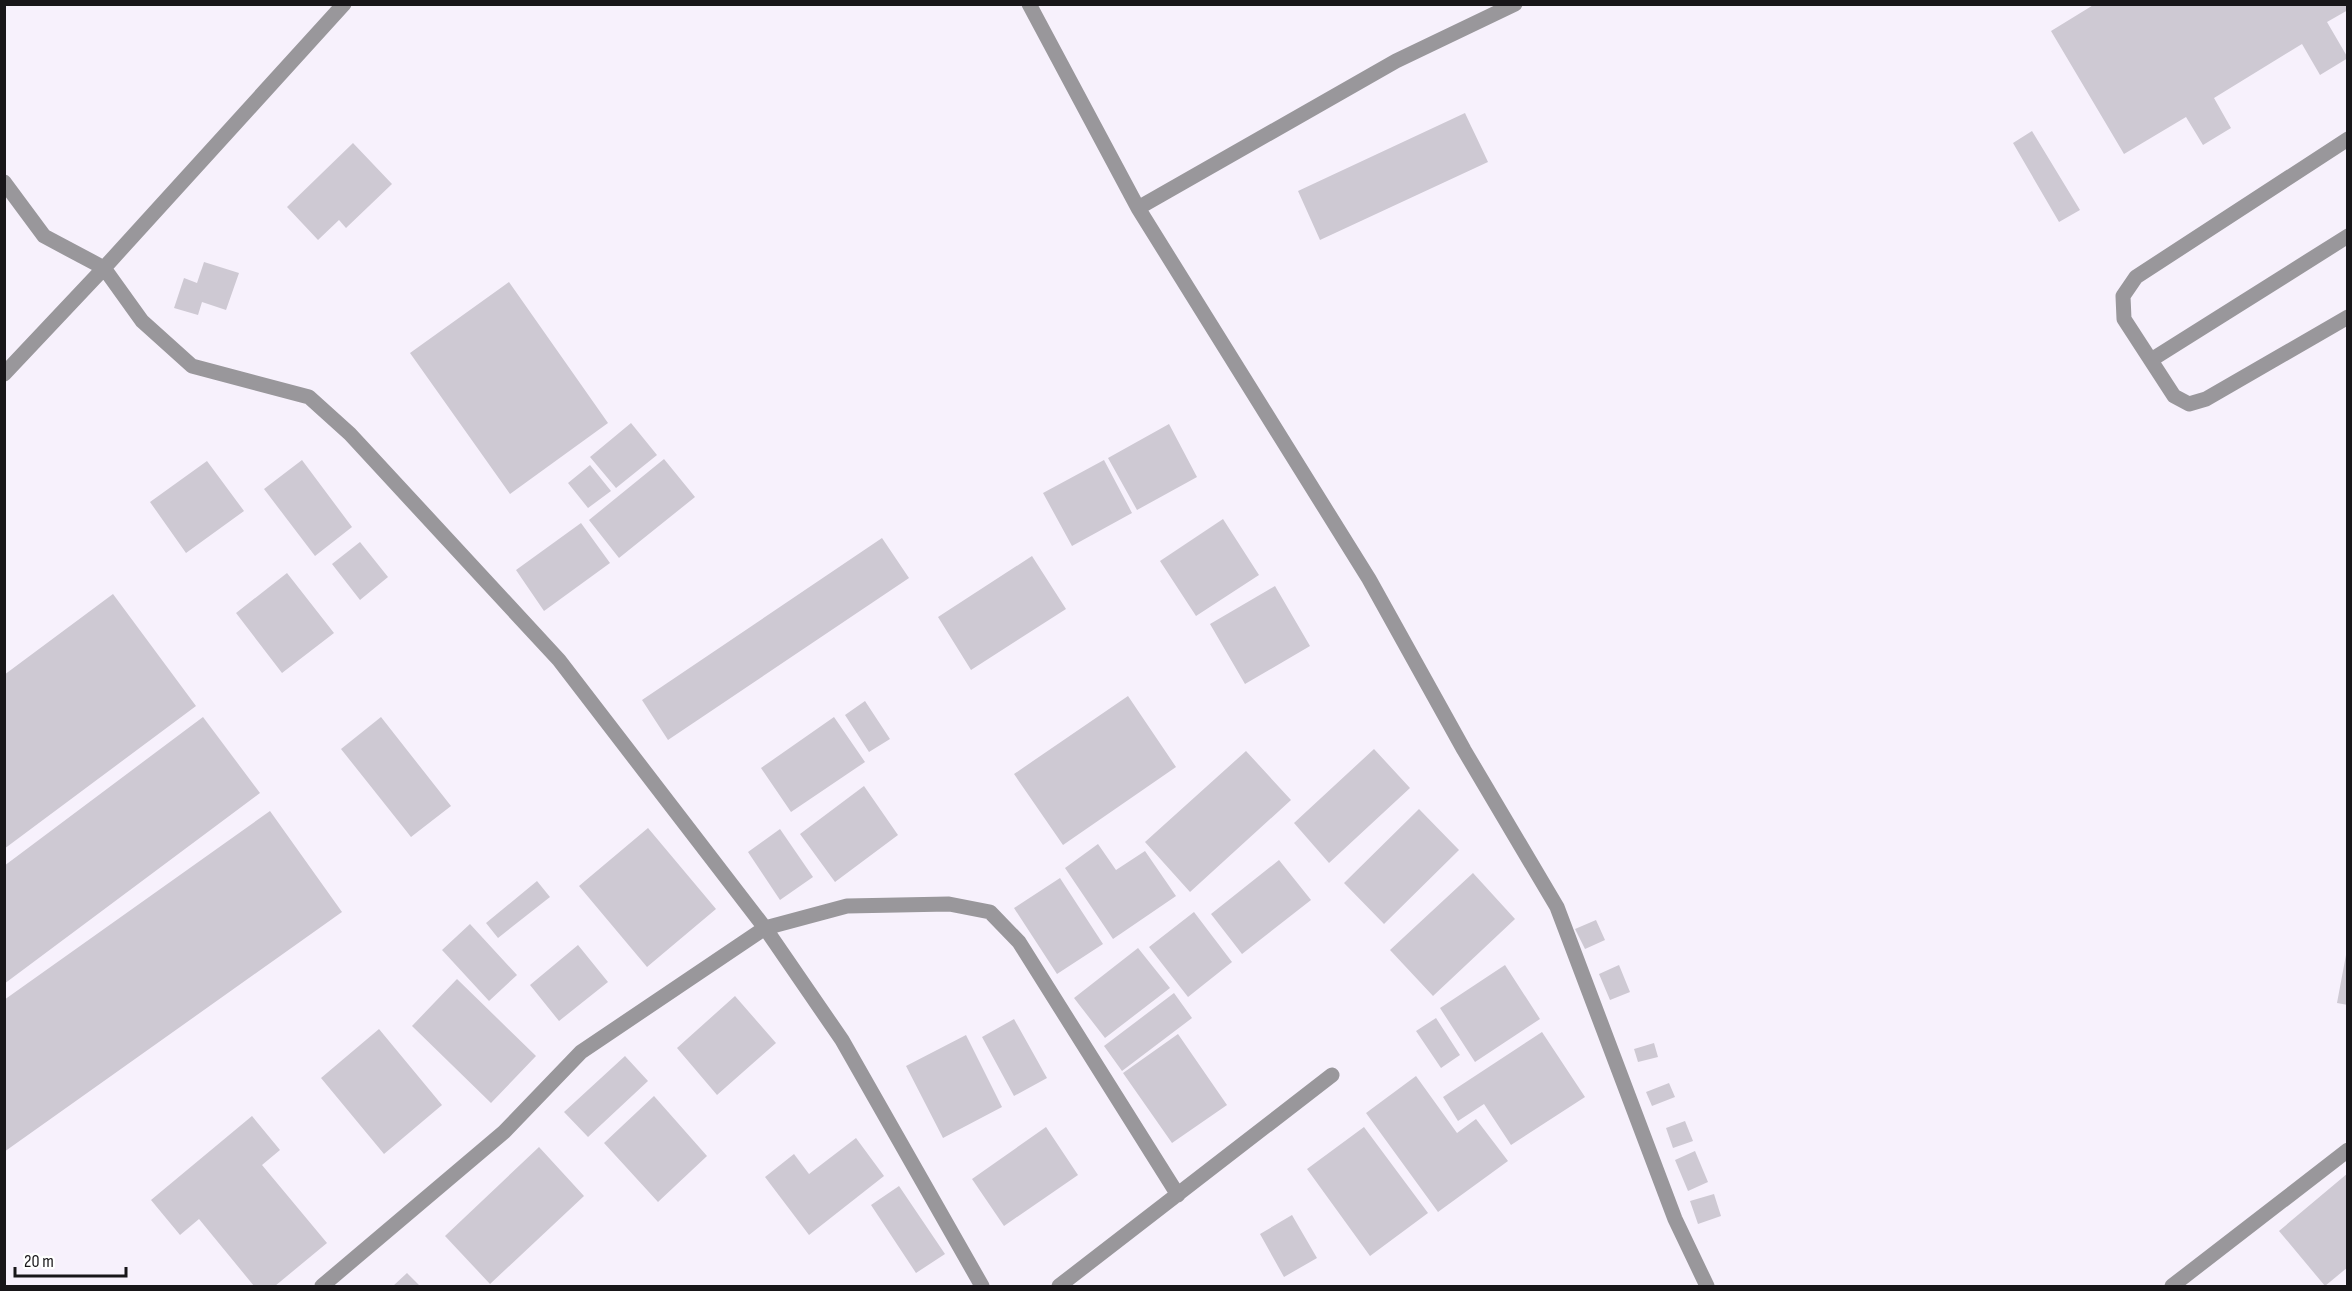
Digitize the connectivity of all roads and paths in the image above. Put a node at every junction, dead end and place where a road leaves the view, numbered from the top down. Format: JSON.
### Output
{"nodes":[{"id":1,"x":344,"y":4,"type":"edge"},
{"id":2,"x":1029,"y":4,"type":"edge"},
{"id":3,"x":1515,"y":4,"type":"edge"},
{"id":4,"x":2348,"y":139,"type":"edge"},
{"id":5,"x":4,"y":182,"type":"edge"},
{"id":6,"x":1138,"y":208,"type":"junction"},
{"id":7,"x":2348,"y":236,"type":"edge"},
{"id":8,"x":104,"y":268,"type":"junction"},
{"id":9,"x":2348,"y":317,"type":"edge"},
{"id":10,"x":2151,"y":360,"type":"junction"},
{"id":11,"x":4,"y":374,"type":"edge"},
{"id":12,"x":765,"y":928,"type":"junction"},
{"id":13,"x":1332,"y":1075,"type":"dead end"},
{"id":14,"x":2348,"y":1150,"type":"edge"},
{"id":15,"x":1178,"y":1195,"type":"junction"},
{"id":16,"x":322,"y":1287,"type":"edge"},
{"id":17,"x":982,"y":1287,"type":"edge"},
{"id":18,"x":1059,"y":1287,"type":"edge"},
{"id":19,"x":1707,"y":1287,"type":"edge"},
{"id":20,"x":2172,"y":1287,"type":"edge"}],
"edges":[{"from":1,"to":8,"type":"street"},
{"from":2,"to":6,"type":"street"},
{"from":3,"to":6,"type":"street"},
{"from":4,"to":10,"type":"street"},
{"from":5,"to":8,"type":"street"},
{"from":6,"to":19,"type":"street"},
{"from":7,"to":10,"type":"street"},
{"from":8,"to":11,"type":"street"},
{"from":8,"to":12,"type":"street"},
{"from":9,"to":10,"type":"street"},
{"from":12,"to":15,"type":"street"},
{"from":12,"to":16,"type":"street"},
{"from":12,"to":17,"type":"street"},
{"from":13,"to":15,"type":"street"},
{"from":14,"to":20,"type":"street"},
{"from":15,"to":18,"type":"street"}]}
